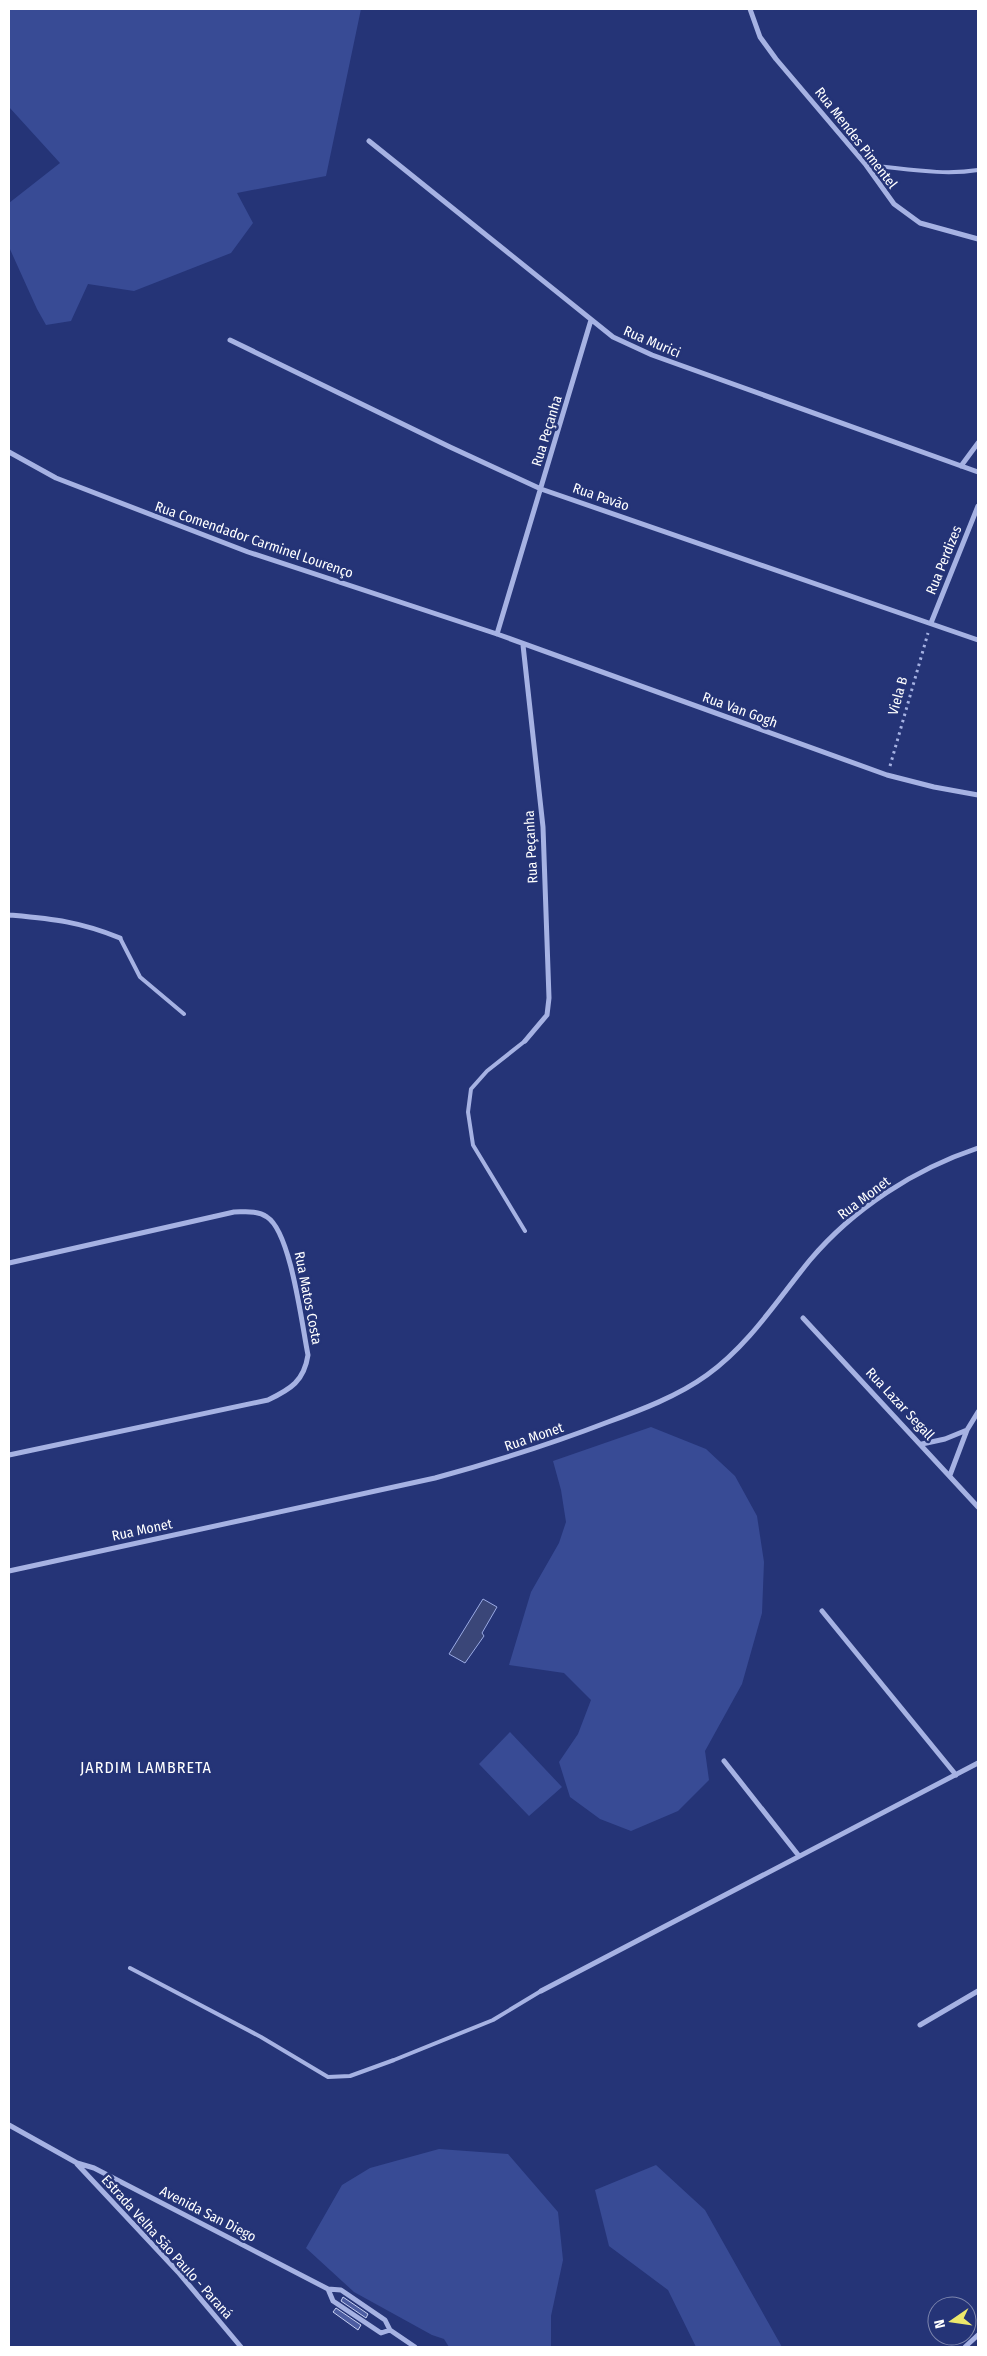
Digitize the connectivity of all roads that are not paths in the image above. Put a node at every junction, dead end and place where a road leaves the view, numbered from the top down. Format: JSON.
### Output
{"nodes":[{"id":1,"x":750,"y":9,"type":"edge"},
{"id":2,"x":369,"y":141,"type":"dead end"},
{"id":3,"x":866,"y":164,"type":"junction"},
{"id":4,"x":978,"y":170,"type":"edge"},
{"id":5,"x":978,"y":239,"type":"edge"},
{"id":6,"x":591,"y":320,"type":"junction"},
{"id":7,"x":230,"y":340,"type":"dead end"},
{"id":8,"x":978,"y":443,"type":"edge"},
{"id":9,"x":9,"y":452,"type":"edge"},
{"id":10,"x":961,"y":466,"type":"junction"},
{"id":11,"x":978,"y":472,"type":"edge"},
{"id":12,"x":541,"y":489,"type":"junction"},
{"id":13,"x":978,"y":506,"type":"edge"},
{"id":14,"x":931,"y":623,"type":"junction"},
{"id":15,"x":497,"y":634,"type":"junction"},
{"id":16,"x":978,"y":640,"type":"edge"},
{"id":17,"x":523,"y":646,"type":"junction"},
{"id":18,"x":978,"y":795,"type":"edge"},
{"id":19,"x":9,"y":915,"type":"edge"},
{"id":20,"x":120,"y":938,"type":"joint"},
{"id":21,"x":184,"y":1014,"type":"dead end"},
{"id":22,"x":526,"y":1041,"type":"joint"},
{"id":23,"x":978,"y":1148,"type":"edge"},
{"id":24,"x":525,"y":1230,"type":"dead end"},
{"id":25,"x":9,"y":1263,"type":"edge"},
{"id":26,"x":803,"y":1318,"type":"dead end"},
{"id":27,"x":978,"y":1412,"type":"edge"},
{"id":28,"x":967,"y":1430,"type":"junction"},
{"id":29,"x":922,"y":1444,"type":"junction"},
{"id":30,"x":9,"y":1455,"type":"edge"},
{"id":31,"x":950,"y":1475,"type":"junction"},
{"id":32,"x":978,"y":1507,"type":"edge"},
{"id":33,"x":9,"y":1572,"type":"edge"},
{"id":34,"x":822,"y":1611,"type":"dead end"},
{"id":35,"x":724,"y":1761,"type":"dead end"},
{"id":36,"x":978,"y":1763,"type":"edge"},
{"id":37,"x":956,"y":1775,"type":"junction"},
{"id":38,"x":799,"y":1856,"type":"junction"},
{"id":39,"x":130,"y":1968,"type":"dead end"},
{"id":40,"x":541,"y":1991,"type":"joint"},
{"id":41,"x":978,"y":1991,"type":"edge"},
{"id":42,"x":920,"y":2025,"type":"dead end"},
{"id":43,"x":9,"y":2125,"type":"edge"},
{"id":44,"x":77,"y":2163,"type":"junction"},
{"id":45,"x":328,"y":2289,"type":"junction"},
{"id":46,"x":390,"y":2330,"type":"junction"},
{"id":47,"x":978,"y":2335,"type":"edge"},
{"id":48,"x":241,"y":2347,"type":"edge"},
{"id":49,"x":415,"y":2347,"type":"edge"},
{"id":50,"x":965,"y":2347,"type":"edge"}],
"edges":[{"from":1,"to":3,"type":"street","name":"Rua Mendes Pimentel"},
{"from":2,"to":6,"type":"street","name":"Rua Murici"},
{"from":3,"to":4,"type":"lane"},
{"from":3,"to":5,"type":"street","name":"Rua Mendes Pimentel"},
{"from":6,"to":10,"type":"street","name":"Rua Murici"},
{"from":6,"to":12,"type":"street","name":"Rua Peçanha"},
{"from":7,"to":12,"type":"street","name":"Rua Pavão"},
{"from":8,"to":10,"type":"street"},
{"from":9,"to":15,"type":"street","name":"Rua Comendador Carminel Lourenço"},
{"from":10,"to":11,"type":"street","name":"Rua Murici"},
{"from":12,"to":14,"type":"street","name":"Rua Pavão"},
{"from":12,"to":15,"type":"street","name":"Rua Peçanha"},
{"from":13,"to":14,"type":"street","name":"Rua Perdizes"},
{"from":14,"to":16,"type":"street","name":"Rua Pavão"},
{"from":15,"to":17,"type":"street","name":"Rua Van Gogh"},
{"from":17,"to":18,"type":"street","name":"Rua Van Gogh"},
{"from":17,"to":22,"type":"street","name":"Rua Peçanha"},
{"from":19,"to":20,"type":"street"},
{"from":20,"to":21,"type":"lane"},
{"from":22,"to":24,"type":"lane"},
{"from":23,"to":33,"type":"street","name":"Rua Monet"},
{"from":25,"to":30,"type":"street","name":"Rua Matos Costa"},
{"from":26,"to":29,"type":"street","name":"Rua Lazar Segall"},
{"from":27,"to":28,"type":"street"},
{"from":28,"to":29,"type":"street"},
{"from":28,"to":31,"type":"street"},
{"from":29,"to":31,"type":"street","name":"Rua Lazar Segall"},
{"from":31,"to":32,"type":"street","name":"Rua Lazar Segall"},
{"from":34,"to":37,"type":"street"},
{"from":35,"to":38,"type":"street"},
{"from":36,"to":37,"type":"street"},
{"from":37,"to":38,"type":"street"},
{"from":38,"to":40,"type":"street"},
{"from":39,"to":40,"type":"lane"},
{"from":41,"to":42,"type":"street"},
{"from":43,"to":44,"type":"street"},
{"from":44,"to":45,"type":"street","name":"Avenida San Diego"},
{"from":44,"to":48,"type":"street","name":"Estrada Velha São Paulo - Paraná"},
{"from":45,"to":46,"type":"street","name":"Avenida San Diego"},
{"from":45,"to":46,"type":"street","name":"Avenida San Diego"},
{"from":46,"to":49,"type":"street","name":"Avenida San Diego"},
{"from":47,"to":50,"type":"street"}]}
